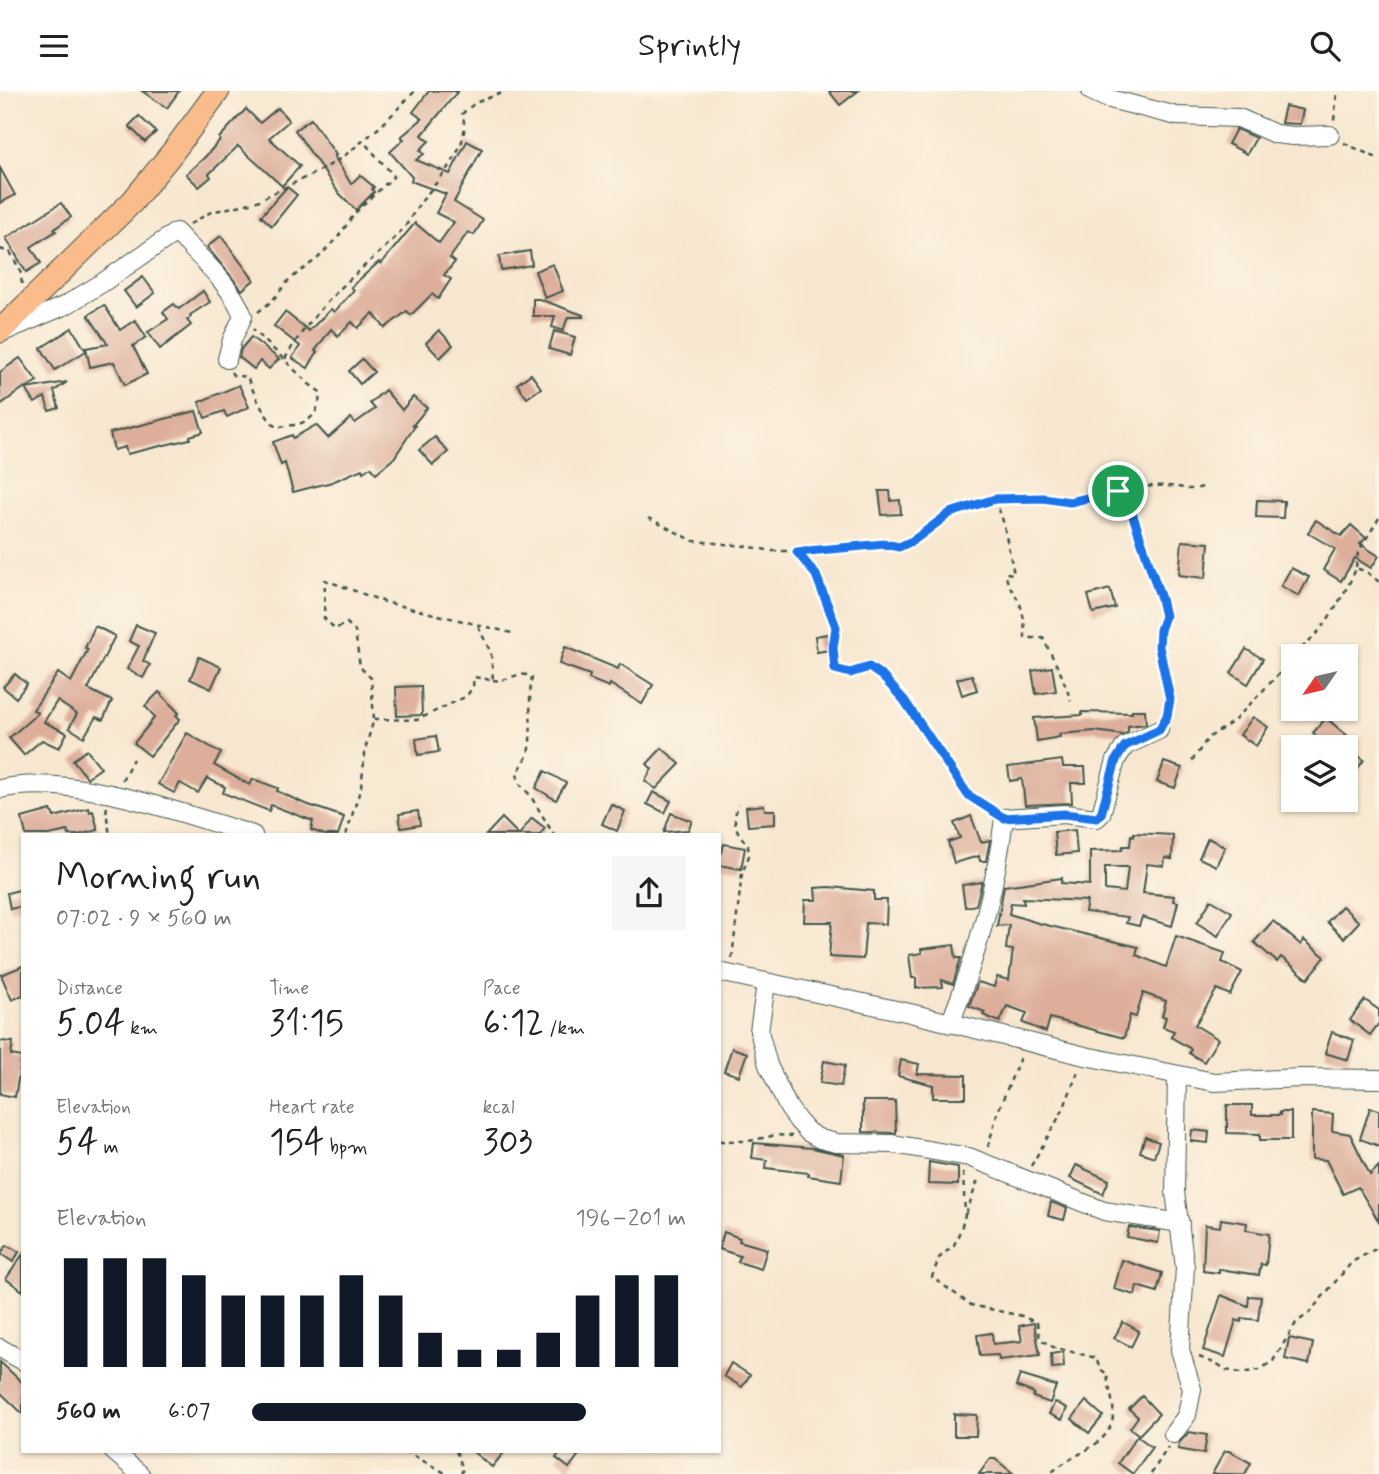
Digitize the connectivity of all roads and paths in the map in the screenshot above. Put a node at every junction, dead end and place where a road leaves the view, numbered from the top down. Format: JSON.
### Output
{"nodes":[{"id":1,"x":218,"y":91,"type":"edge"},
{"id":2,"x":415,"y":91,"type":"edge"},
{"id":3,"x":507,"y":91,"type":"edge"},
{"id":4,"x":1091,"y":91,"type":"edge"},
{"id":5,"x":1330,"y":135,"type":"dead end"},
{"id":6,"x":363,"y":141,"type":"junction"},
{"id":7,"x":176,"y":232,"type":"junction"},
{"id":8,"x":0,"y":249,"type":"edge"},
{"id":9,"x":24,"y":308,"type":"junction"},
{"id":10,"x":245,"y":318,"type":"junction"},
{"id":11,"x":0,"y":332,"type":"edge"},
{"id":12,"x":227,"y":359,"type":"joint"},
{"id":13,"x":285,"y":359,"type":"junction"},
{"id":14,"x":1207,"y":486,"type":"dead end"},
{"id":15,"x":1118,"y":491,"type":"junction"},
{"id":16,"x":995,"y":499,"type":"junction"},
{"id":17,"x":648,"y":518,"type":"dead end"},
{"id":18,"x":1379,"y":518,"type":"edge"},
{"id":19,"x":797,"y":552,"type":"junction"},
{"id":20,"x":1356,"y":570,"type":"junction"},
{"id":21,"x":1379,"y":582,"type":"edge"},
{"id":22,"x":478,"y":625,"type":"junction"},
{"id":23,"x":516,"y":634,"type":"dead end"},
{"id":24,"x":1305,"y":644,"type":"edge"},
{"id":25,"x":1281,"y":672,"type":"edge"},
{"id":26,"x":494,"y":680,"type":"junction"},
{"id":27,"x":1071,"y":701,"type":"dead end"},
{"id":28,"x":374,"y":719,"type":"junction"},
{"id":29,"x":1159,"y":730,"type":"joint"},
{"id":30,"x":1192,"y":761,"type":"dead end"},
{"id":31,"x":0,"y":789,"type":"edge"},
{"id":32,"x":738,"y":804,"type":"dead end"},
{"id":33,"x":1004,"y":818,"type":"junction"},
{"id":34,"x":246,"y":833,"type":"edge"},
{"id":35,"x":347,"y":833,"type":"edge"},
{"id":36,"x":553,"y":833,"type":"edge"},
{"id":37,"x":725,"y":974,"type":"edge"},
{"id":38,"x":766,"y":983,"type":"junction"},
{"id":39,"x":950,"y":1024,"type":"junction"},
{"id":40,"x":1026,"y":1042,"type":"junction"},
{"id":41,"x":1085,"y":1056,"type":"junction"},
{"id":42,"x":1177,"y":1076,"type":"junction"},
{"id":43,"x":1379,"y":1079,"type":"edge"},
{"id":44,"x":808,"y":1132,"type":"junction"},
{"id":45,"x":721,"y":1141,"type":"edge"},
{"id":46,"x":977,"y":1159,"type":"junction"},
{"id":47,"x":1025,"y":1178,"type":"junction"},
{"id":48,"x":965,"y":1215,"type":"junction"},
{"id":49,"x":1180,"y":1223,"type":"junction"},
{"id":50,"x":1379,"y":1247,"type":"edge"},
{"id":51,"x":0,"y":1348,"type":"edge"},
{"id":52,"x":21,"y":1360,"type":"edge"},
{"id":53,"x":1184,"y":1362,"type":"junction"},
{"id":54,"x":1173,"y":1434,"type":"joint"},
{"id":55,"x":115,"y":1453,"type":"edge"},
{"id":56,"x":409,"y":1453,"type":"edge"},
{"id":57,"x":457,"y":1453,"type":"edge"},
{"id":58,"x":140,"y":1474,"type":"edge"},
{"id":59,"x":447,"y":1474,"type":"edge"},
{"id":60,"x":461,"y":1474,"type":"edge"},
{"id":61,"x":1050,"y":1474,"type":"edge"},
{"id":62,"x":1150,"y":1474,"type":"edge"}],
"edges":[{"from":1,"to":9,"type":"main road"},
{"from":2,"to":6,"type":"path"},
{"from":3,"to":13,"type":"path"},
{"from":4,"to":5,"type":"street"},
{"from":6,"to":7,"type":"path"},
{"from":6,"to":10,"type":"path"},
{"from":7,"to":10,"type":"street"},
{"from":7,"to":11,"type":"street"},
{"from":8,"to":9,"type":"path"},
{"from":9,"to":11,"type":"main road"},
{"from":10,"to":12,"type":"street"},
{"from":10,"to":13,"type":"path"},
{"from":12,"to":13,"type":"path"},
{"from":14,"to":15,"type":"path"},
{"from":15,"to":16,"type":"path"},
{"from":15,"to":29,"type":"path"},
{"from":16,"to":19,"type":"path"},
{"from":16,"to":27,"type":"path"},
{"from":17,"to":19,"type":"path"},
{"from":18,"to":20,"type":"path"},
{"from":19,"to":33,"type":"path"},
{"from":20,"to":21,"type":"path"},
{"from":20,"to":24,"type":"path"},
{"from":22,"to":23,"type":"path"},
{"from":22,"to":26,"type":"path"},
{"from":22,"to":28,"type":"path"},
{"from":25,"to":30,"type":"path"},
{"from":26,"to":28,"type":"path"},
{"from":26,"to":36,"type":"path"},
{"from":28,"to":35,"type":"path"},
{"from":29,"to":33,"type":"street"},
{"from":31,"to":34,"type":"street"},
{"from":32,"to":37,"type":"path"},
{"from":33,"to":39,"type":"street"},
{"from":37,"to":38,"type":"street"},
{"from":38,"to":39,"type":"street"},
{"from":38,"to":44,"type":"street"},
{"from":39,"to":40,"type":"street"},
{"from":40,"to":41,"type":"street"},
{"from":40,"to":46,"type":"path"},
{"from":41,"to":42,"type":"street"},
{"from":41,"to":47,"type":"path"},
{"from":42,"to":43,"type":"street"},
{"from":42,"to":49,"type":"street"},
{"from":44,"to":45,"type":"path"},
{"from":44,"to":46,"type":"street"},
{"from":46,"to":47,"type":"street"},
{"from":46,"to":48,"type":"path"},
{"from":46,"to":48,"type":"path"},
{"from":47,"to":49,"type":"street"},
{"from":48,"to":61,"type":"path"},
{"from":49,"to":53,"type":"street"},
{"from":50,"to":53,"type":"path"},
{"from":51,"to":52,"type":"street"},
{"from":53,"to":54,"type":"street"},
{"from":54,"to":62,"type":"path"},
{"from":55,"to":58,"type":"street"},
{"from":56,"to":59,"type":"path"},
{"from":57,"to":60,"type":"path"}]}
